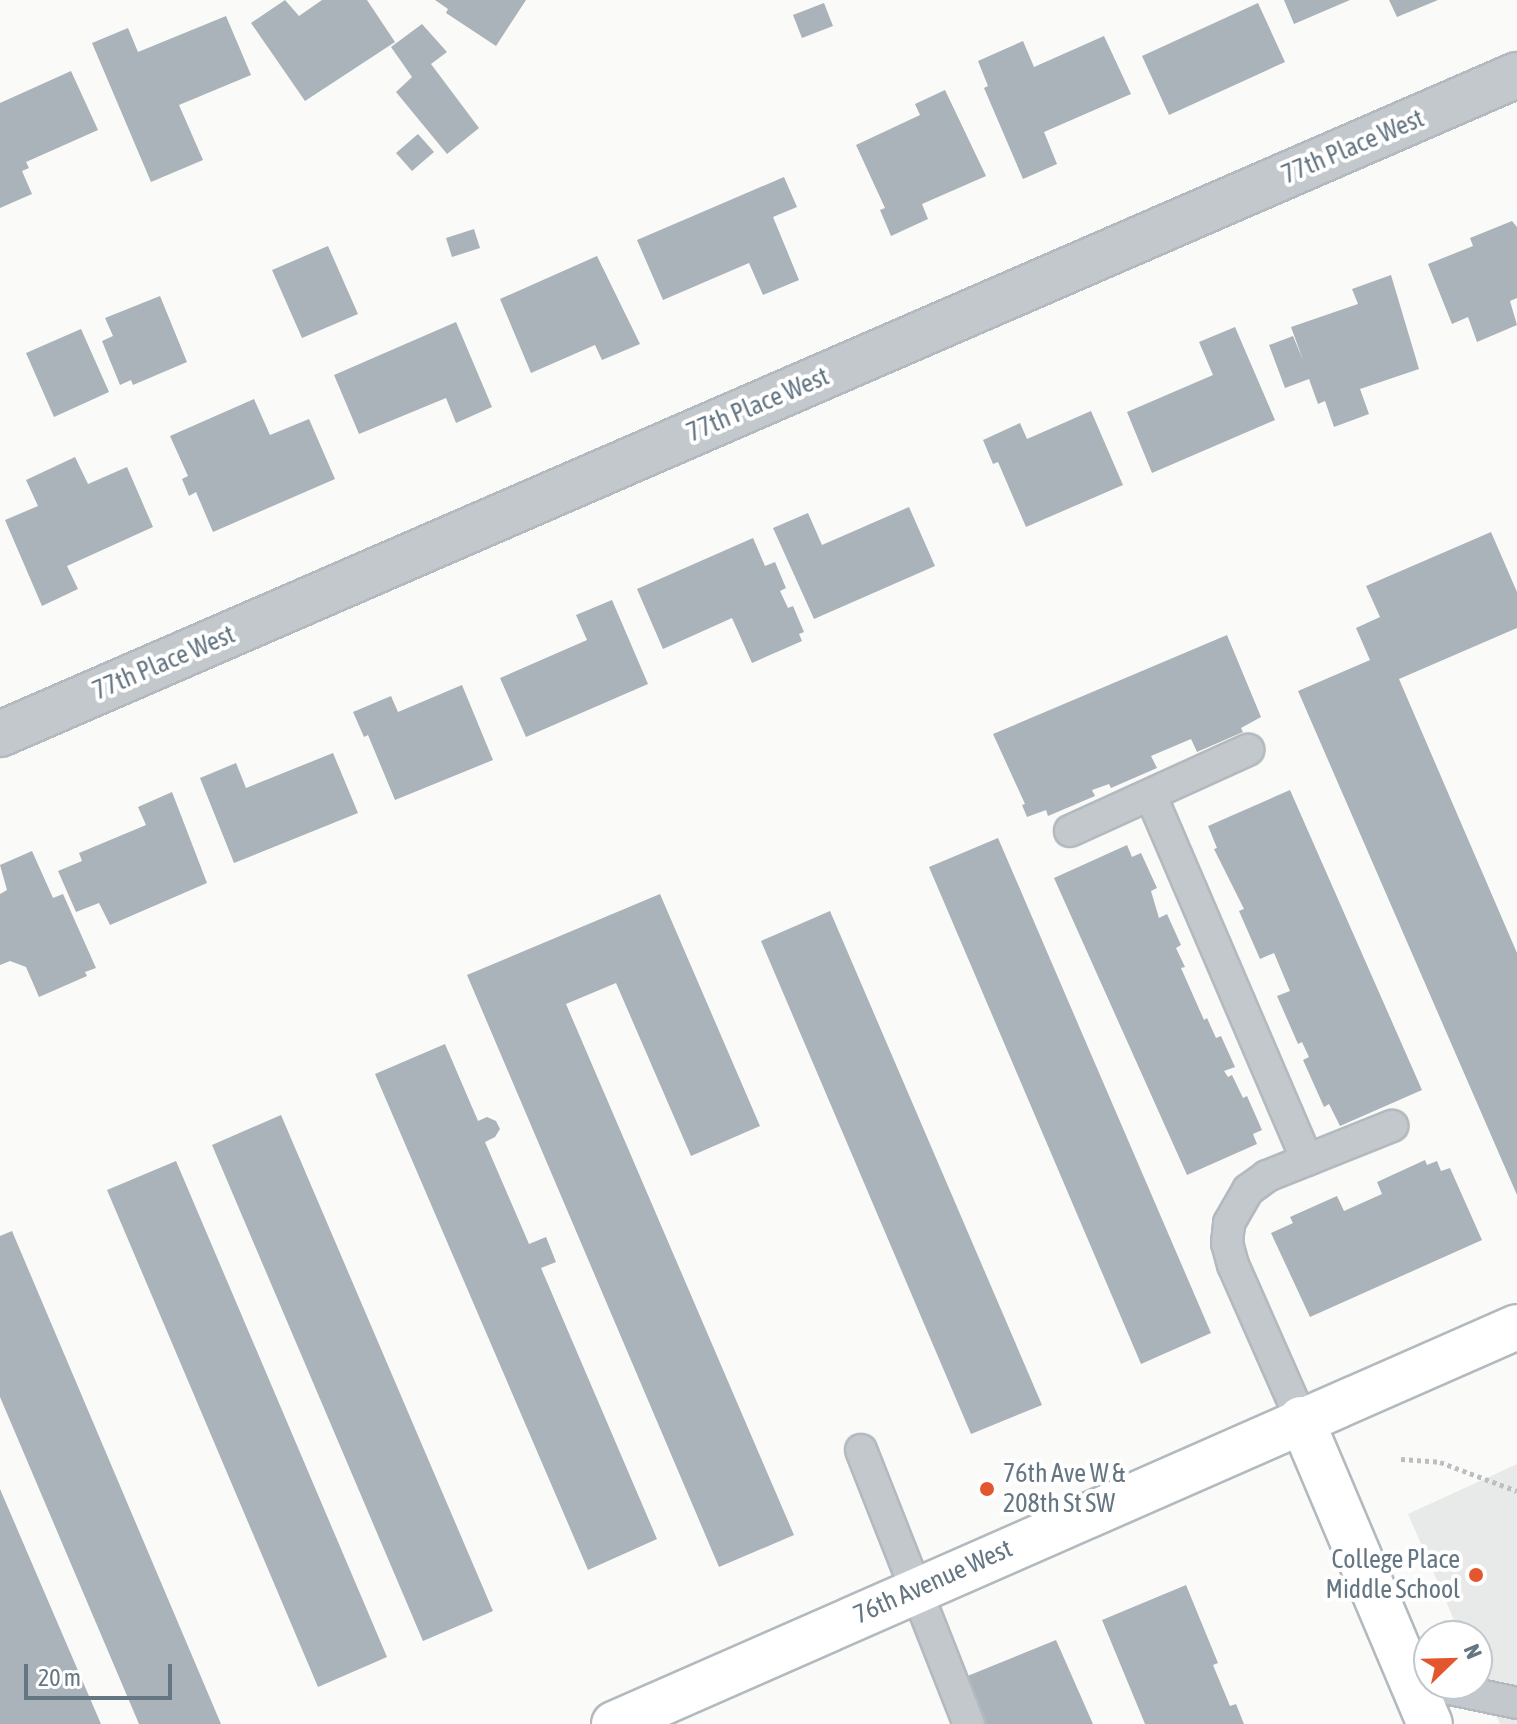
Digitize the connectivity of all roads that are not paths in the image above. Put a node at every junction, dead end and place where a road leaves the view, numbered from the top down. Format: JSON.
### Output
{"nodes":[{"id":1,"x":1517,"y":75,"type":"edge"},
{"id":2,"x":0,"y":734,"type":"edge"},
{"id":3,"x":1248,"y":750,"type":"dead end"},
{"id":4,"x":1151,"y":796,"type":"junction"},
{"id":5,"x":1070,"y":831,"type":"dead end"},
{"id":6,"x":1392,"y":1126,"type":"dead end"},
{"id":7,"x":1307,"y":1160,"type":"junction"},
{"id":8,"x":1517,"y":1327,"type":"edge"},
{"id":9,"x":1301,"y":1419,"type":"junction"},
{"id":10,"x":861,"y":1450,"type":"dead end"},
{"id":11,"x":918,"y":1588,"type":"junction"},
{"id":12,"x":1412,"y":1681,"type":"junction"},
{"id":13,"x":1517,"y":1703,"type":"edge"},
{"id":14,"x":625,"y":1722,"type":"edge"},
{"id":15,"x":969,"y":1724,"type":"edge"},
{"id":16,"x":1430,"y":1724,"type":"edge"}],
"edges":[{"from":1,"to":2,"type":"street","name":"77th Place West"},
{"from":3,"to":4,"type":"lane"},
{"from":4,"to":5,"type":"lane"},
{"from":4,"to":7,"type":"lane"},
{"from":6,"to":7,"type":"lane"},
{"from":7,"to":9,"type":"lane"},
{"from":8,"to":9,"type":"street","name":"76th Avenue West"},
{"from":9,"to":11,"type":"street","name":"76th Avenue West"},
{"from":9,"to":12,"type":"street"},
{"from":10,"to":11,"type":"lane"},
{"from":11,"to":14,"type":"street","name":"76th Avenue West"},
{"from":11,"to":15,"type":"lane"},
{"from":12,"to":13,"type":"lane"},
{"from":12,"to":16,"type":"street"}]}
